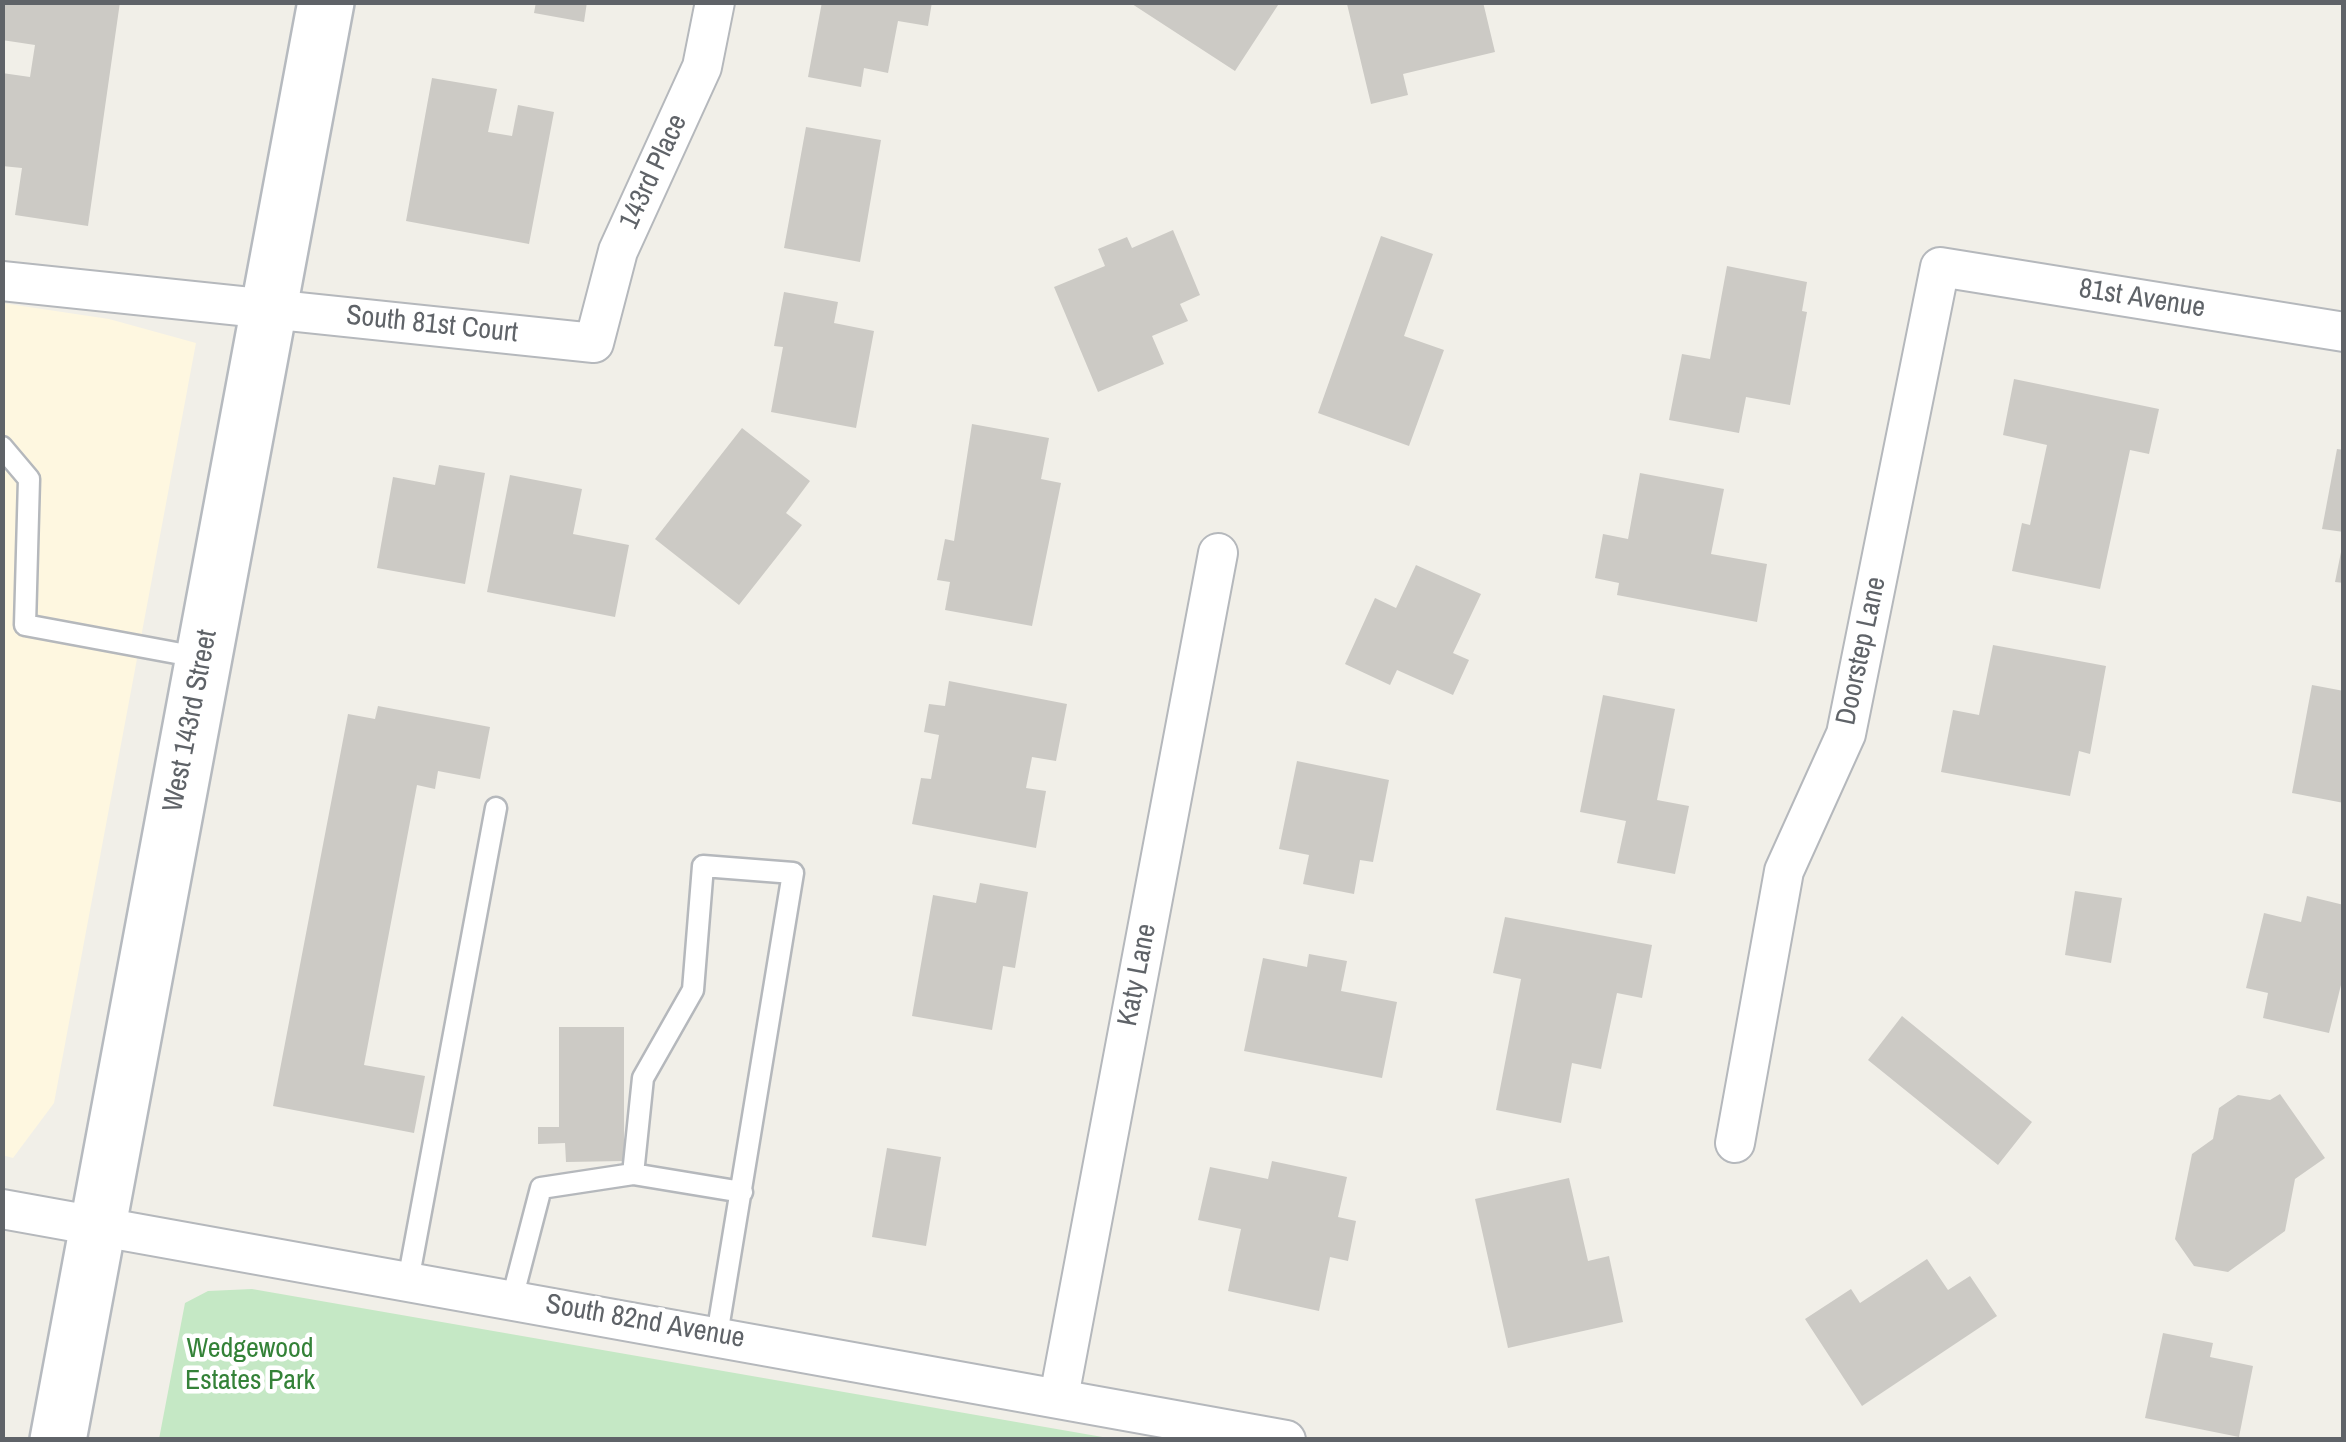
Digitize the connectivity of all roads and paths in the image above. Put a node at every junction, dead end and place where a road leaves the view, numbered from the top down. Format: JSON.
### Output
{"nodes":[{"id":1,"x":326,"y":2,"type":"edge"},
{"id":2,"x":715,"y":2,"type":"edge"},
{"id":3,"x":1940,"y":267,"type":"joint"},
{"id":4,"x":2,"y":281,"type":"edge"},
{"id":5,"x":269,"y":306,"type":"junction"},
{"id":6,"x":2344,"y":332,"type":"edge"},
{"id":7,"x":594,"y":343,"type":"joint"},
{"id":8,"x":2,"y":447,"type":"edge"},
{"id":9,"x":1218,"y":553,"type":"dead end"},
{"id":10,"x":2,"y":621,"type":"edge"},
{"id":11,"x":25,"y":625,"type":"junction"},
{"id":12,"x":203,"y":658,"type":"junction"},
{"id":13,"x":496,"y":808,"type":"dead end"},
{"id":14,"x":1735,"y":1143,"type":"dead end"},
{"id":15,"x":632,"y":1174,"type":"junction"},
{"id":16,"x":742,"y":1192,"type":"junction"},
{"id":17,"x":2,"y":1209,"type":"edge"},
{"id":18,"x":97,"y":1226,"type":"junction"},
{"id":19,"x":408,"y":1280,"type":"junction"},
{"id":20,"x":512,"y":1299,"type":"junction"},
{"id":21,"x":717,"y":1335,"type":"junction"},
{"id":22,"x":1058,"y":1398,"type":"junction"},
{"id":23,"x":58,"y":1440,"type":"edge"},
{"id":24,"x":1286,"y":1440,"type":"edge"}],
"edges":[{"from":1,"to":5,"type":"main road","name":"West 143rd Street"},
{"from":2,"to":7,"type":"street","name":"143rd Place"},
{"from":3,"to":6,"type":"street","name":"81st Avenue"},
{"from":3,"to":14,"type":"street","name":"Doorstep Lane"},
{"from":4,"to":5,"type":"street","name":"South 81st Court"},
{"from":5,"to":7,"type":"street","name":"South 81st Court"},
{"from":5,"to":12,"type":"main road","name":"West 143rd Street"},
{"from":8,"to":11,"type":"lane"},
{"from":9,"to":22,"type":"street","name":"Katy Lane"},
{"from":10,"to":11,"type":"lane"},
{"from":11,"to":12,"type":"lane"},
{"from":12,"to":18,"type":"main road","name":"West 143rd Street"},
{"from":13,"to":19,"type":"lane"},
{"from":15,"to":16,"type":"lane"},
{"from":15,"to":16,"type":"lane"},
{"from":15,"to":20,"type":"lane"},
{"from":16,"to":21,"type":"lane"},
{"from":17,"to":18,"type":"street","name":"South 82nd Avenue"},
{"from":18,"to":19,"type":"street","name":"South 82nd Avenue"},
{"from":18,"to":23,"type":"main road","name":"West 143rd Street"},
{"from":19,"to":20,"type":"street","name":"South 82nd Avenue"},
{"from":20,"to":21,"type":"street","name":"South 82nd Avenue"},
{"from":21,"to":22,"type":"street","name":"South 82nd Avenue"},
{"from":22,"to":24,"type":"street","name":"South 82nd Avenue"}]}
